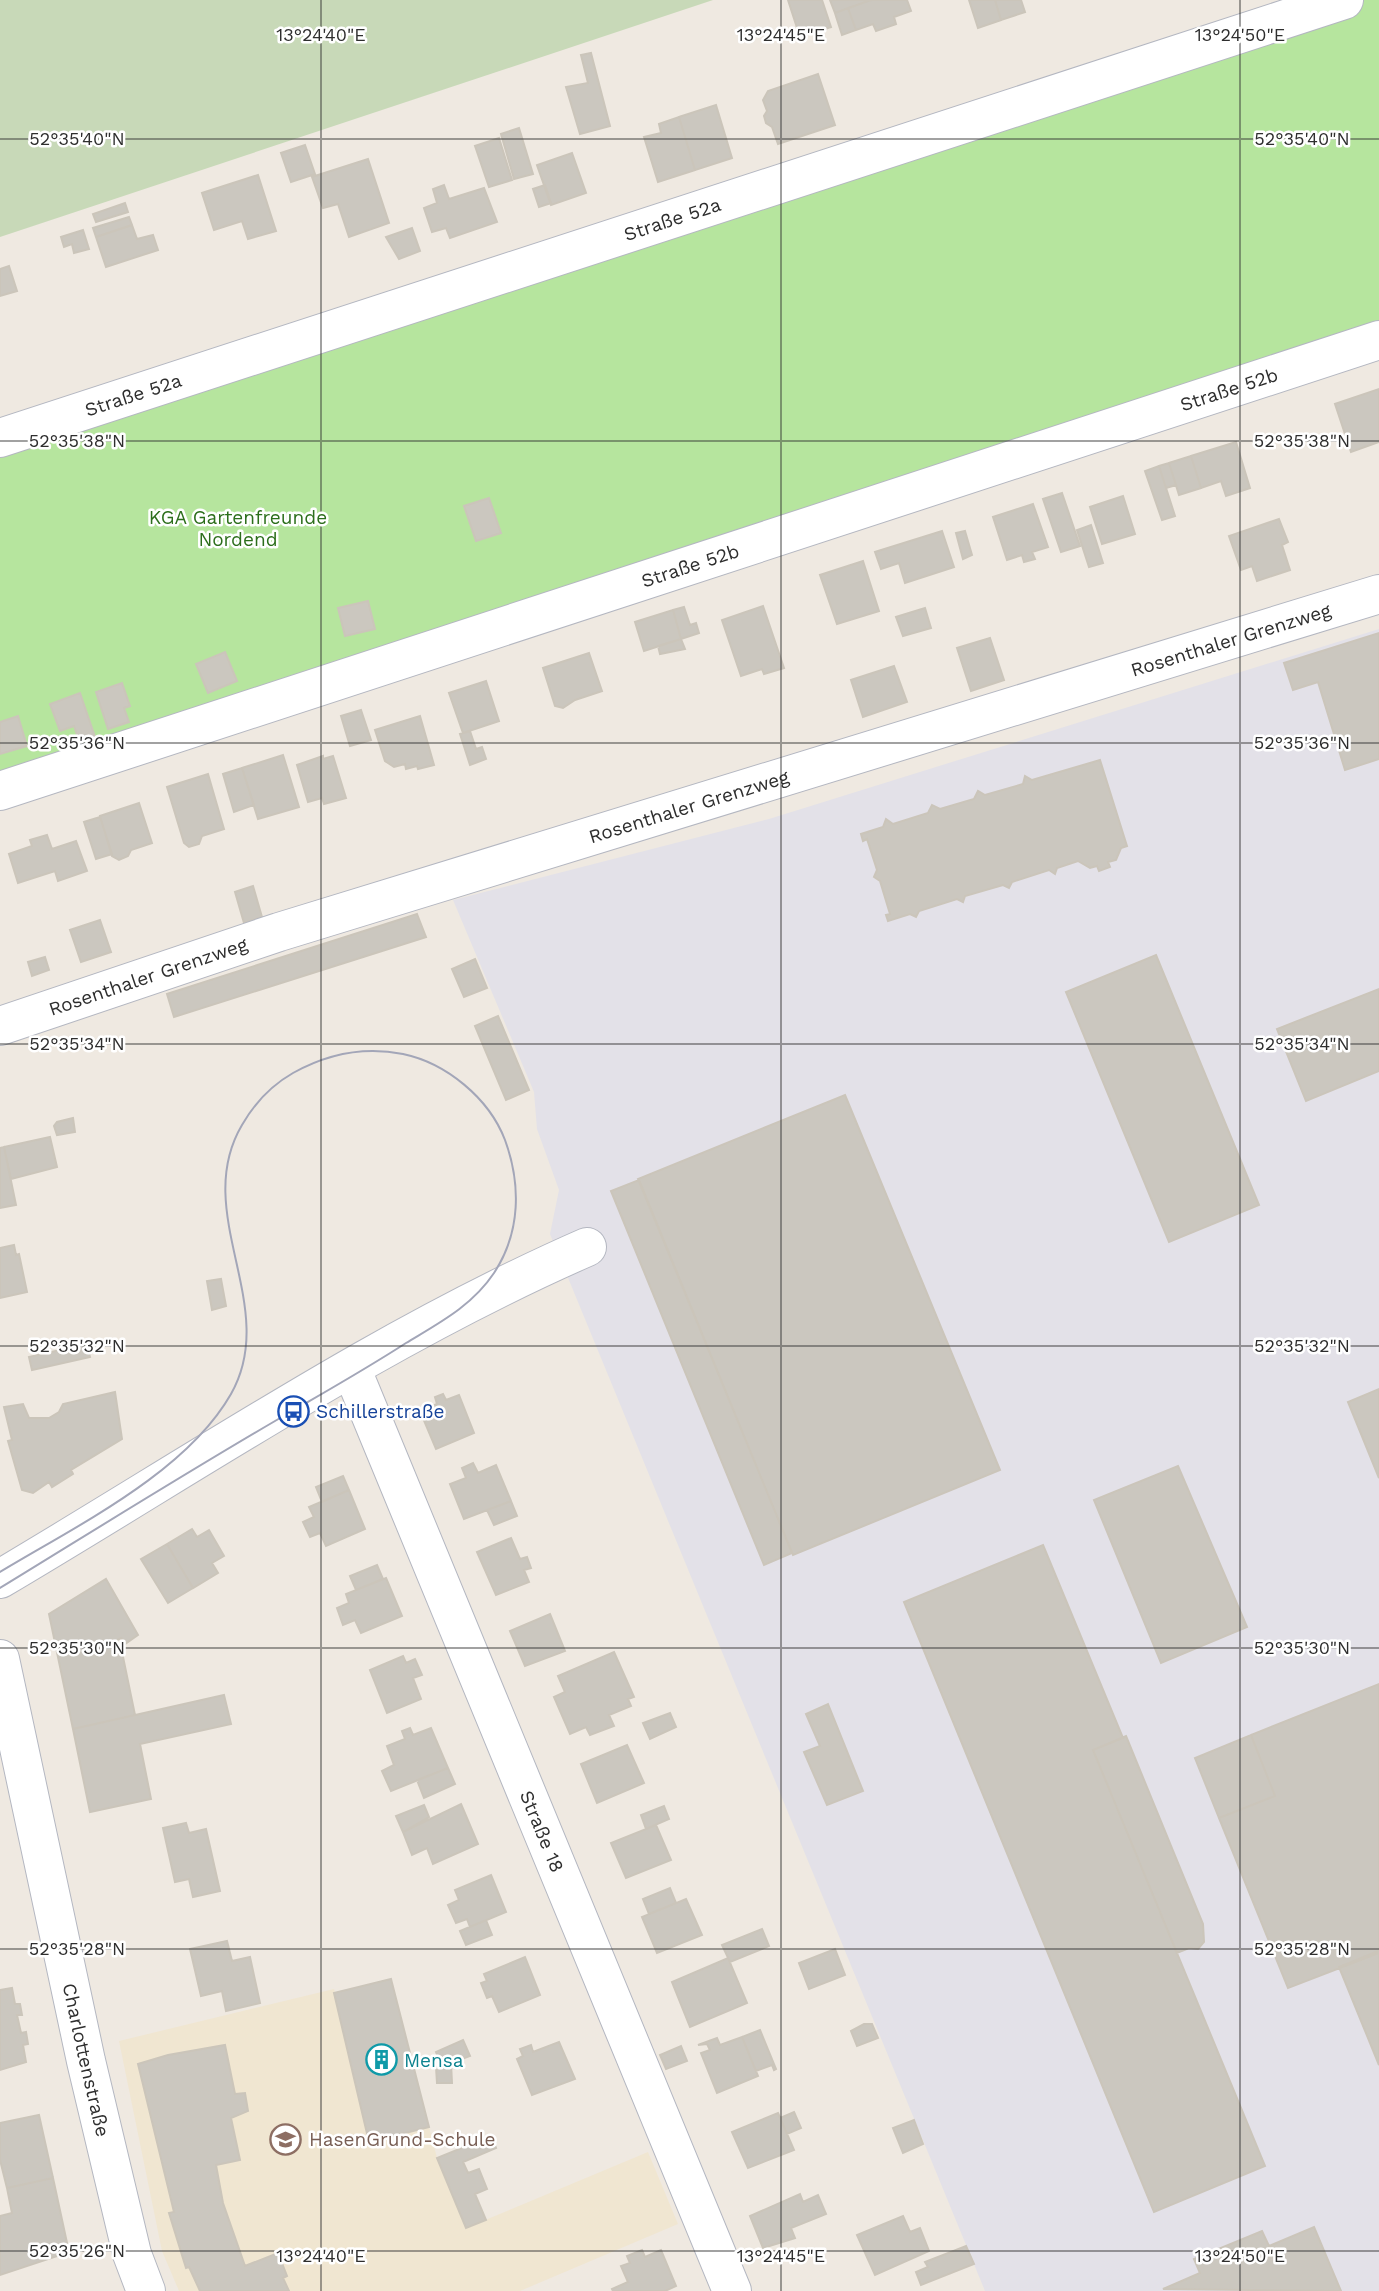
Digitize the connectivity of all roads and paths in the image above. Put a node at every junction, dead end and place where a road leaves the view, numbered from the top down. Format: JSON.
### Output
{"nodes":[{"id":1,"x":1344,"y":0,"type":"edge"},
{"id":2,"x":1379,"y":340,"type":"edge"},
{"id":3,"x":0,"y":438,"type":"edge"},
{"id":4,"x":1379,"y":594,"type":"edge"},
{"id":5,"x":0,"y":791,"type":"edge"},
{"id":6,"x":0,"y":1026,"type":"edge"},
{"id":7,"x":587,"y":1247,"type":"dead end"},
{"id":8,"x":352,"y":1370,"type":"junction"},
{"id":9,"x":0,"y":1579,"type":"edge"},
{"id":10,"x":0,"y":1660,"type":"edge"},
{"id":11,"x":146,"y":2291,"type":"edge"},
{"id":12,"x":732,"y":2291,"type":"edge"}],
"edges":[{"from":1,"to":3,"type":"street","name":"Straße 52a"},
{"from":2,"to":5,"type":"street","name":"Straße 52b"},
{"from":4,"to":6,"type":"street","name":"Rosenthaler Grenzweg"},
{"from":7,"to":8,"type":"street"},
{"from":8,"to":9,"type":"street"},
{"from":8,"to":12,"type":"street","name":"Straße 18"},
{"from":10,"to":11,"type":"street","name":"Charlottenstraße"}]}
